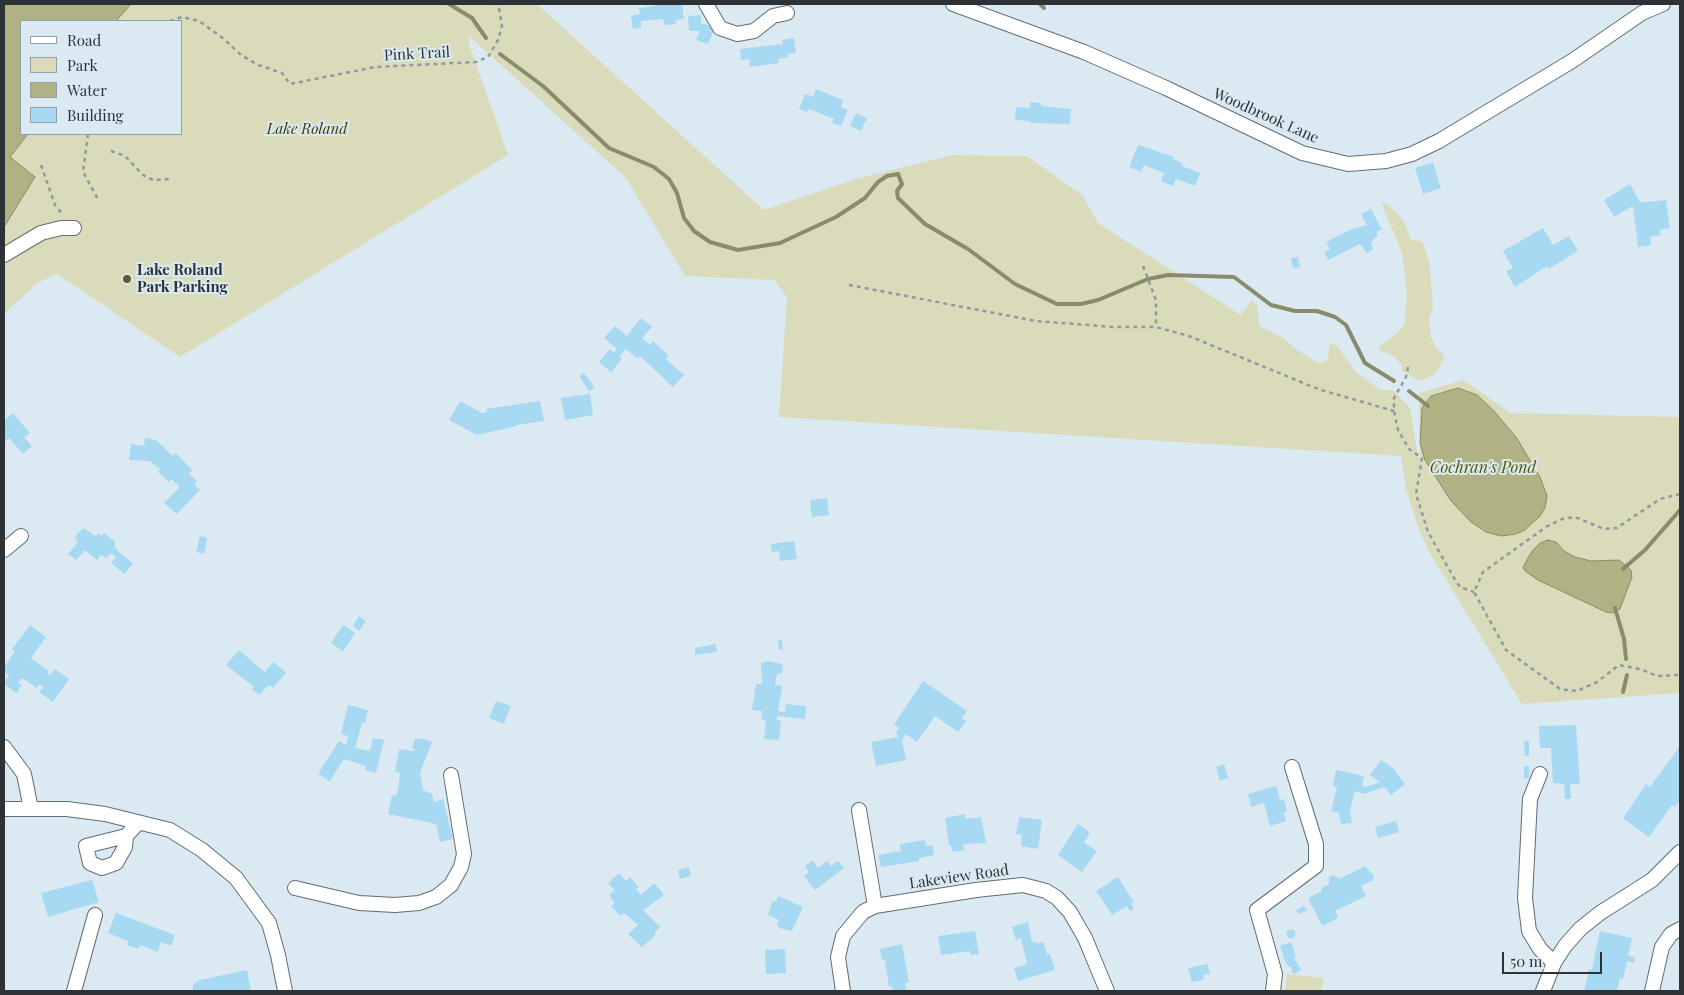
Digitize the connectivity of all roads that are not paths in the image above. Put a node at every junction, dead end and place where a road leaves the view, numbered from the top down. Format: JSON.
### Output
{"nodes":[{"id":1,"x":706,"y":4,"type":"edge"},
{"id":2,"x":953,"y":4,"type":"edge"},
{"id":3,"x":1663,"y":4,"type":"edge"},
{"id":4,"x":787,"y":12,"type":"dead end"},
{"id":5,"x":68,"y":228,"type":"road end"},
{"id":6,"x":4,"y":255,"type":"edge"},
{"id":7,"x":21,"y":536,"type":"dead end"},
{"id":8,"x":4,"y":550,"type":"edge"},
{"id":9,"x":4,"y":747,"type":"edge"},
{"id":10,"x":1292,"y":767,"type":"dead end"},
{"id":11,"x":1540,"y":774,"type":"dead end"},
{"id":12,"x":452,"y":775,"type":"dead end"},
{"id":13,"x":4,"y":809,"type":"edge"},
{"id":14,"x":31,"y":809,"type":"junction"},
{"id":15,"x":859,"y":810,"type":"dead end"},
{"id":16,"x":138,"y":823,"type":"junction"},
{"id":17,"x":126,"y":836,"type":"dead end"},
{"id":18,"x":1680,"y":852,"type":"edge"},
{"id":19,"x":296,"y":888,"type":"dead end"},
{"id":20,"x":876,"y":906,"type":"junction"},
{"id":21,"x":96,"y":915,"type":"dead end"},
{"id":22,"x":1680,"y":929,"type":"edge"},
{"id":23,"x":1554,"y":964,"type":"junction"},
{"id":24,"x":78,"y":989,"type":"edge"},
{"id":25,"x":285,"y":991,"type":"edge"},
{"id":26,"x":843,"y":991,"type":"edge"},
{"id":27,"x":1107,"y":991,"type":"edge"},
{"id":28,"x":1273,"y":991,"type":"edge"},
{"id":29,"x":1543,"y":991,"type":"edge"},
{"id":30,"x":1652,"y":991,"type":"edge"}],
"edges":[{"from":1,"to":4,"type":"street"},
{"from":2,"to":3,"type":"street","name":"Woodbrook Lane"},
{"from":5,"to":6,"type":"street"},
{"from":7,"to":8,"type":"street"},
{"from":9,"to":14,"type":"street"},
{"from":10,"to":28,"type":"street"},
{"from":11,"to":23,"type":"street"},
{"from":12,"to":19,"type":"street"},
{"from":13,"to":14,"type":"street"},
{"from":14,"to":16,"type":"street"},
{"from":15,"to":20,"type":"street"},
{"from":16,"to":17,"type":"street"},
{"from":16,"to":25,"type":"street"},
{"from":18,"to":23,"type":"street"},
{"from":20,"to":26,"type":"street"},
{"from":20,"to":27,"type":"street","name":"Lakeview Road"},
{"from":21,"to":24,"type":"street"},
{"from":22,"to":30,"type":"street"},
{"from":23,"to":29,"type":"street"}]}
